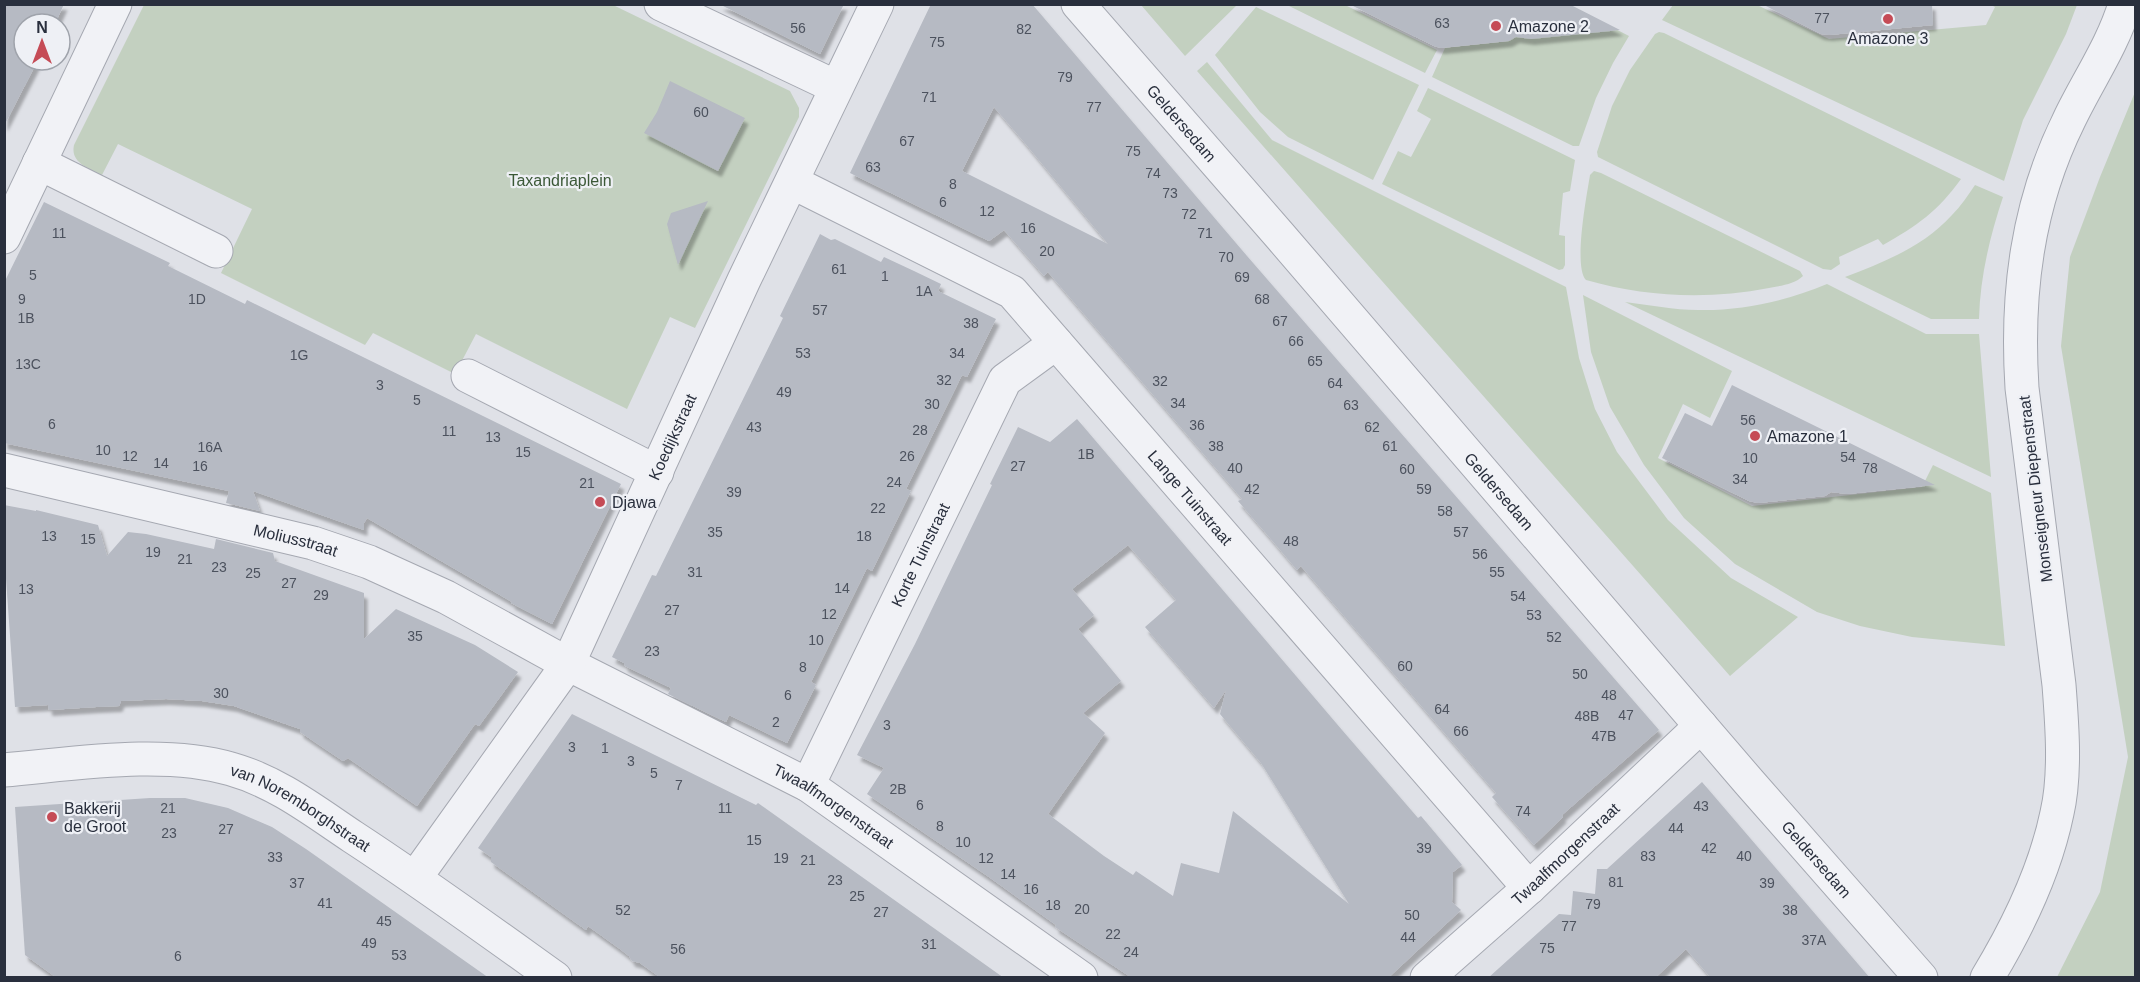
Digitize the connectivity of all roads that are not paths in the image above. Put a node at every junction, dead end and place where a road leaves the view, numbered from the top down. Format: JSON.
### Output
{"nodes":[{"id":1,"x":115,"y":4,"type":"edge"},
{"id":2,"x":661,"y":4,"type":"edge"},
{"id":3,"x":877,"y":4,"type":"edge"},
{"id":4,"x":1078,"y":4,"type":"edge"},
{"id":5,"x":2125,"y":4,"type":"edge"},
{"id":6,"x":836,"y":87,"type":"junction"},
{"id":7,"x":39,"y":163,"type":"junction"},
{"id":8,"x":792,"y":182,"type":"junction"},
{"id":9,"x":4,"y":237,"type":"edge"},
{"id":10,"x":216,"y":251,"type":"dead end"},
{"id":11,"x":1056,"y":343,"type":"junction"},
{"id":12,"x":468,"y":376,"type":"dead end"},
{"id":13,"x":4,"y":470,"type":"edge"},
{"id":14,"x":657,"y":472,"type":"junction"},
{"id":15,"x":568,"y":664,"type":"junction"},
{"id":16,"x":1701,"y":726,"type":"junction"},
{"id":17,"x":4,"y":770,"type":"edge"},
{"id":18,"x":808,"y":785,"type":"junction"},
{"id":19,"x":415,"y":878,"type":"junction"},
{"id":20,"x":1529,"y":888,"type":"junction"},
{"id":21,"x":1064,"y":973,"type":"edge"},
{"id":22,"x":555,"y":978,"type":"edge"},
{"id":23,"x":1427,"y":978,"type":"edge"},
{"id":24,"x":1921,"y":978,"type":"edge"},
{"id":25,"x":1987,"y":978,"type":"edge"}],
"edges":[{"from":1,"to":7,"type":"street"},
{"from":2,"to":6,"type":"street"},
{"from":3,"to":6,"type":"street","name":"Koedijkstraat"},
{"from":4,"to":16,"type":"street","name":"Geldersedam"},
{"from":5,"to":25,"type":"street","name":"Monseigneur Diepenstraat"},
{"from":6,"to":8,"type":"street","name":"Koedijkstraat"},
{"from":7,"to":9,"type":"street"},
{"from":7,"to":10,"type":"street"},
{"from":8,"to":11,"type":"street","name":"Lange Tuinstraat"},
{"from":8,"to":14,"type":"street","name":"Koedijkstraat"},
{"from":11,"to":18,"type":"street","name":"Korte Tuinstraat"},
{"from":11,"to":20,"type":"street","name":"Lange Tuinstraat"},
{"from":12,"to":14,"type":"street"},
{"from":13,"to":15,"type":"street","name":"Moliusstraat"},
{"from":14,"to":15,"type":"street","name":"Koedijkstraat"},
{"from":15,"to":18,"type":"street","name":"Twaalfmorgenstraat"},
{"from":15,"to":19,"type":"street","name":"Koedijkstraat"},
{"from":16,"to":20,"type":"street","name":"Twaalfmorgenstraat"},
{"from":16,"to":24,"type":"street","name":"Geldersedam"},
{"from":17,"to":19,"type":"street","name":"van Noremborghstraat"},
{"from":18,"to":21,"type":"street","name":"Twaalfmorgenstraat"},
{"from":19,"to":22,"type":"street","name":"van Noremborghstraat"},
{"from":20,"to":23,"type":"street","name":"Twaalfmorgenstraat"}]}
